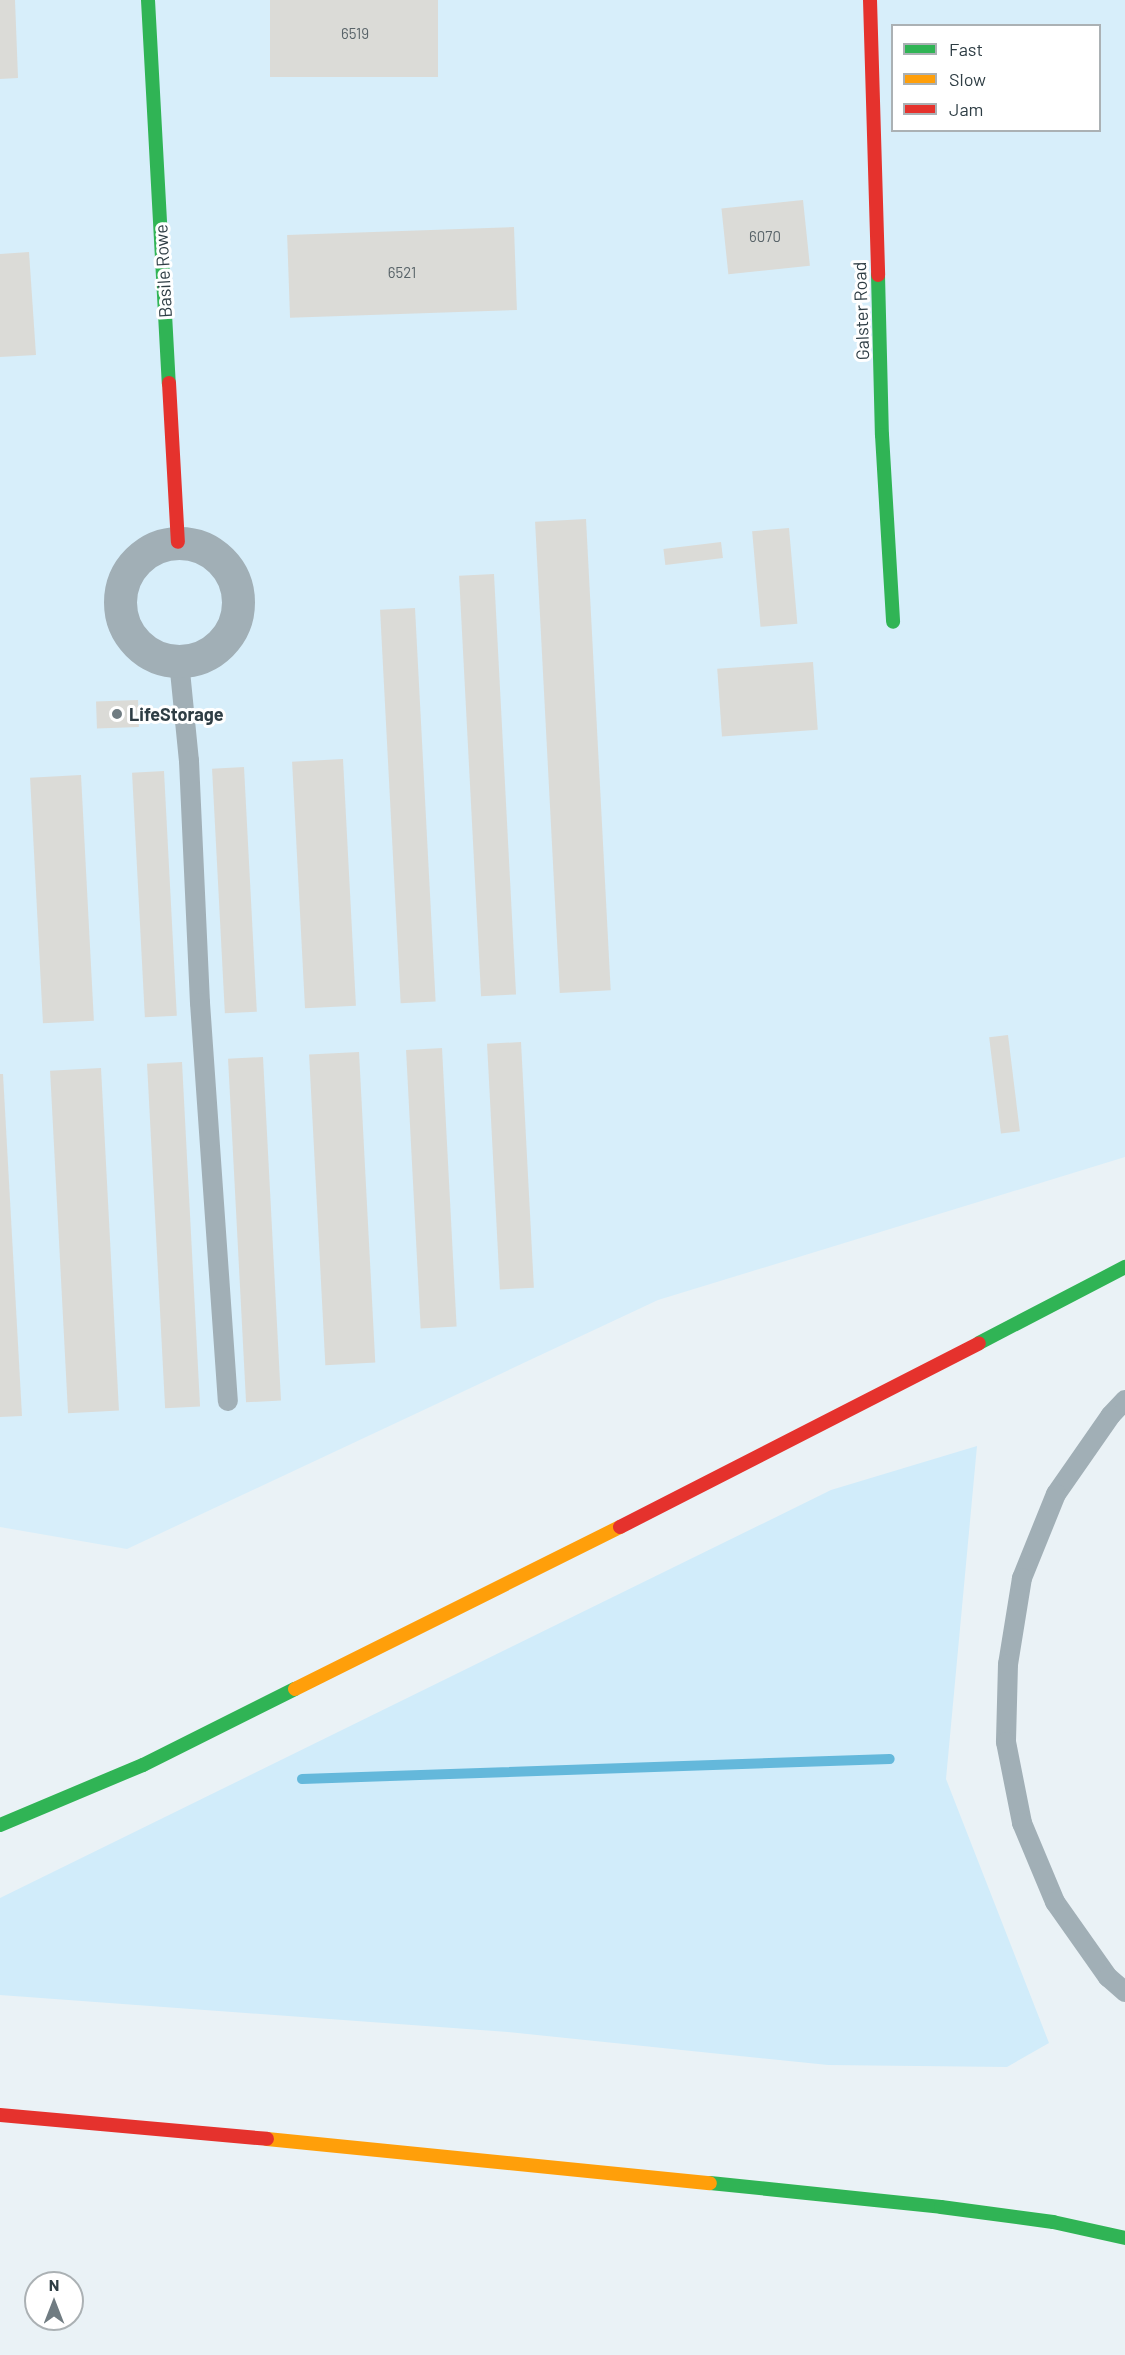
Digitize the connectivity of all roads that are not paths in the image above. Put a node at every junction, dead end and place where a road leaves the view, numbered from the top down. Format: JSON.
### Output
{"nodes":[{"id":1,"x":148,"y":0,"type":"edge"},
{"id":2,"x":870,"y":0,"type":"edge"},
{"id":3,"x":178,"y":542,"type":"junction"},
{"id":4,"x":893,"y":621,"type":"dead end"},
{"id":5,"x":179,"y":661,"type":"junction"},
{"id":6,"x":1125,"y":1267,"type":"edge"},
{"id":7,"x":1125,"y":1400,"type":"edge"},
{"id":8,"x":228,"y":1401,"type":"dead end"},
{"id":9,"x":0,"y":1825,"type":"edge"},
{"id":10,"x":1125,"y":1992,"type":"edge"},
{"id":11,"x":0,"y":2115,"type":"edge"},
{"id":12,"x":1125,"y":2238,"type":"edge"}],
"edges":[{"from":1,"to":3,"type":"main road","name":"Basile Rowe"},
{"from":2,"to":4,"type":"main road","name":"Galster Road"},
{"from":3,"to":5,"type":"street"},
{"from":3,"to":5,"type":"street"},
{"from":5,"to":8,"type":"lane"},
{"from":6,"to":9,"type":"main road"},
{"from":7,"to":10,"type":"lane"},
{"from":11,"to":12,"type":"main road"}]}
